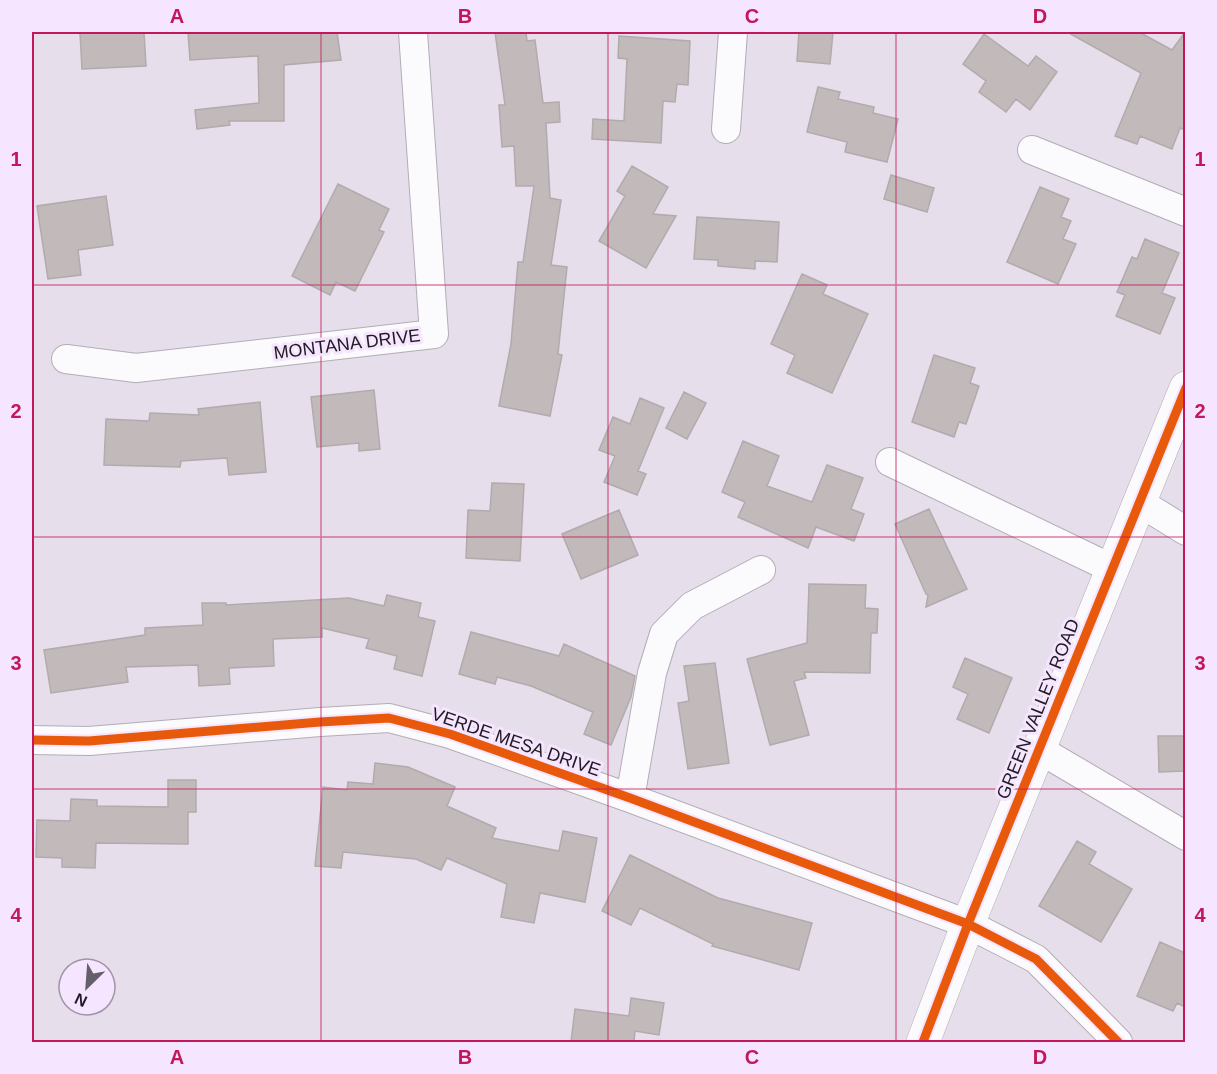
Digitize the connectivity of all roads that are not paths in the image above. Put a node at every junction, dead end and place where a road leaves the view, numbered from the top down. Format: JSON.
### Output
{"nodes":[{"id":1,"x":413,"y":32,"type":"edge"},
{"id":2,"x":733,"y":32,"type":"edge"},
{"id":3,"x":726,"y":129,"type":"dead end"},
{"id":4,"x":1032,"y":150,"type":"dead end"},
{"id":5,"x":1185,"y":212,"type":"edge"},
{"id":6,"x":66,"y":359,"type":"dead end"},
{"id":7,"x":1185,"y":388,"type":"edge"},
{"id":8,"x":890,"y":462,"type":"dead end"},
{"id":9,"x":1139,"y":502,"type":"junction"},
{"id":10,"x":1185,"y":531,"type":"edge"},
{"id":11,"x":1113,"y":569,"type":"junction"},
{"id":12,"x":761,"y":570,"type":"dead end"},
{"id":13,"x":32,"y":740,"type":"edge"},
{"id":14,"x":1040,"y":750,"type":"junction"},
{"id":15,"x":630,"y":798,"type":"junction"},
{"id":16,"x":1185,"y":836,"type":"edge"},
{"id":17,"x":968,"y":924,"type":"junction"},
{"id":18,"x":923,"y":1042,"type":"edge"},
{"id":19,"x":1118,"y":1042,"type":"edge"}],
"edges":[{"from":1,"to":6,"type":"street","name":"MONTANA DRIVE"},
{"from":2,"to":3,"type":"street"},
{"from":4,"to":5,"type":"street"},
{"from":7,"to":9,"type":"street","name":"GREEN VALLEY ROAD"},
{"from":8,"to":11,"type":"street"},
{"from":9,"to":10,"type":"street"},
{"from":9,"to":11,"type":"street","name":"GREEN VALLEY ROAD"},
{"from":11,"to":14,"type":"street","name":"GREEN VALLEY ROAD"},
{"from":12,"to":15,"type":"street"},
{"from":13,"to":15,"type":"street","name":"VERDE MESA DRIVE"},
{"from":14,"to":16,"type":"street"},
{"from":14,"to":17,"type":"street","name":"GREEN VALLEY ROAD"},
{"from":15,"to":17,"type":"street","name":"VERDE MESA DRIVE"},
{"from":17,"to":18,"type":"street","name":"GREEN VALLEY ROAD"},
{"from":17,"to":19,"type":"street","name":"VERDE MESA DRIVE"}]}
